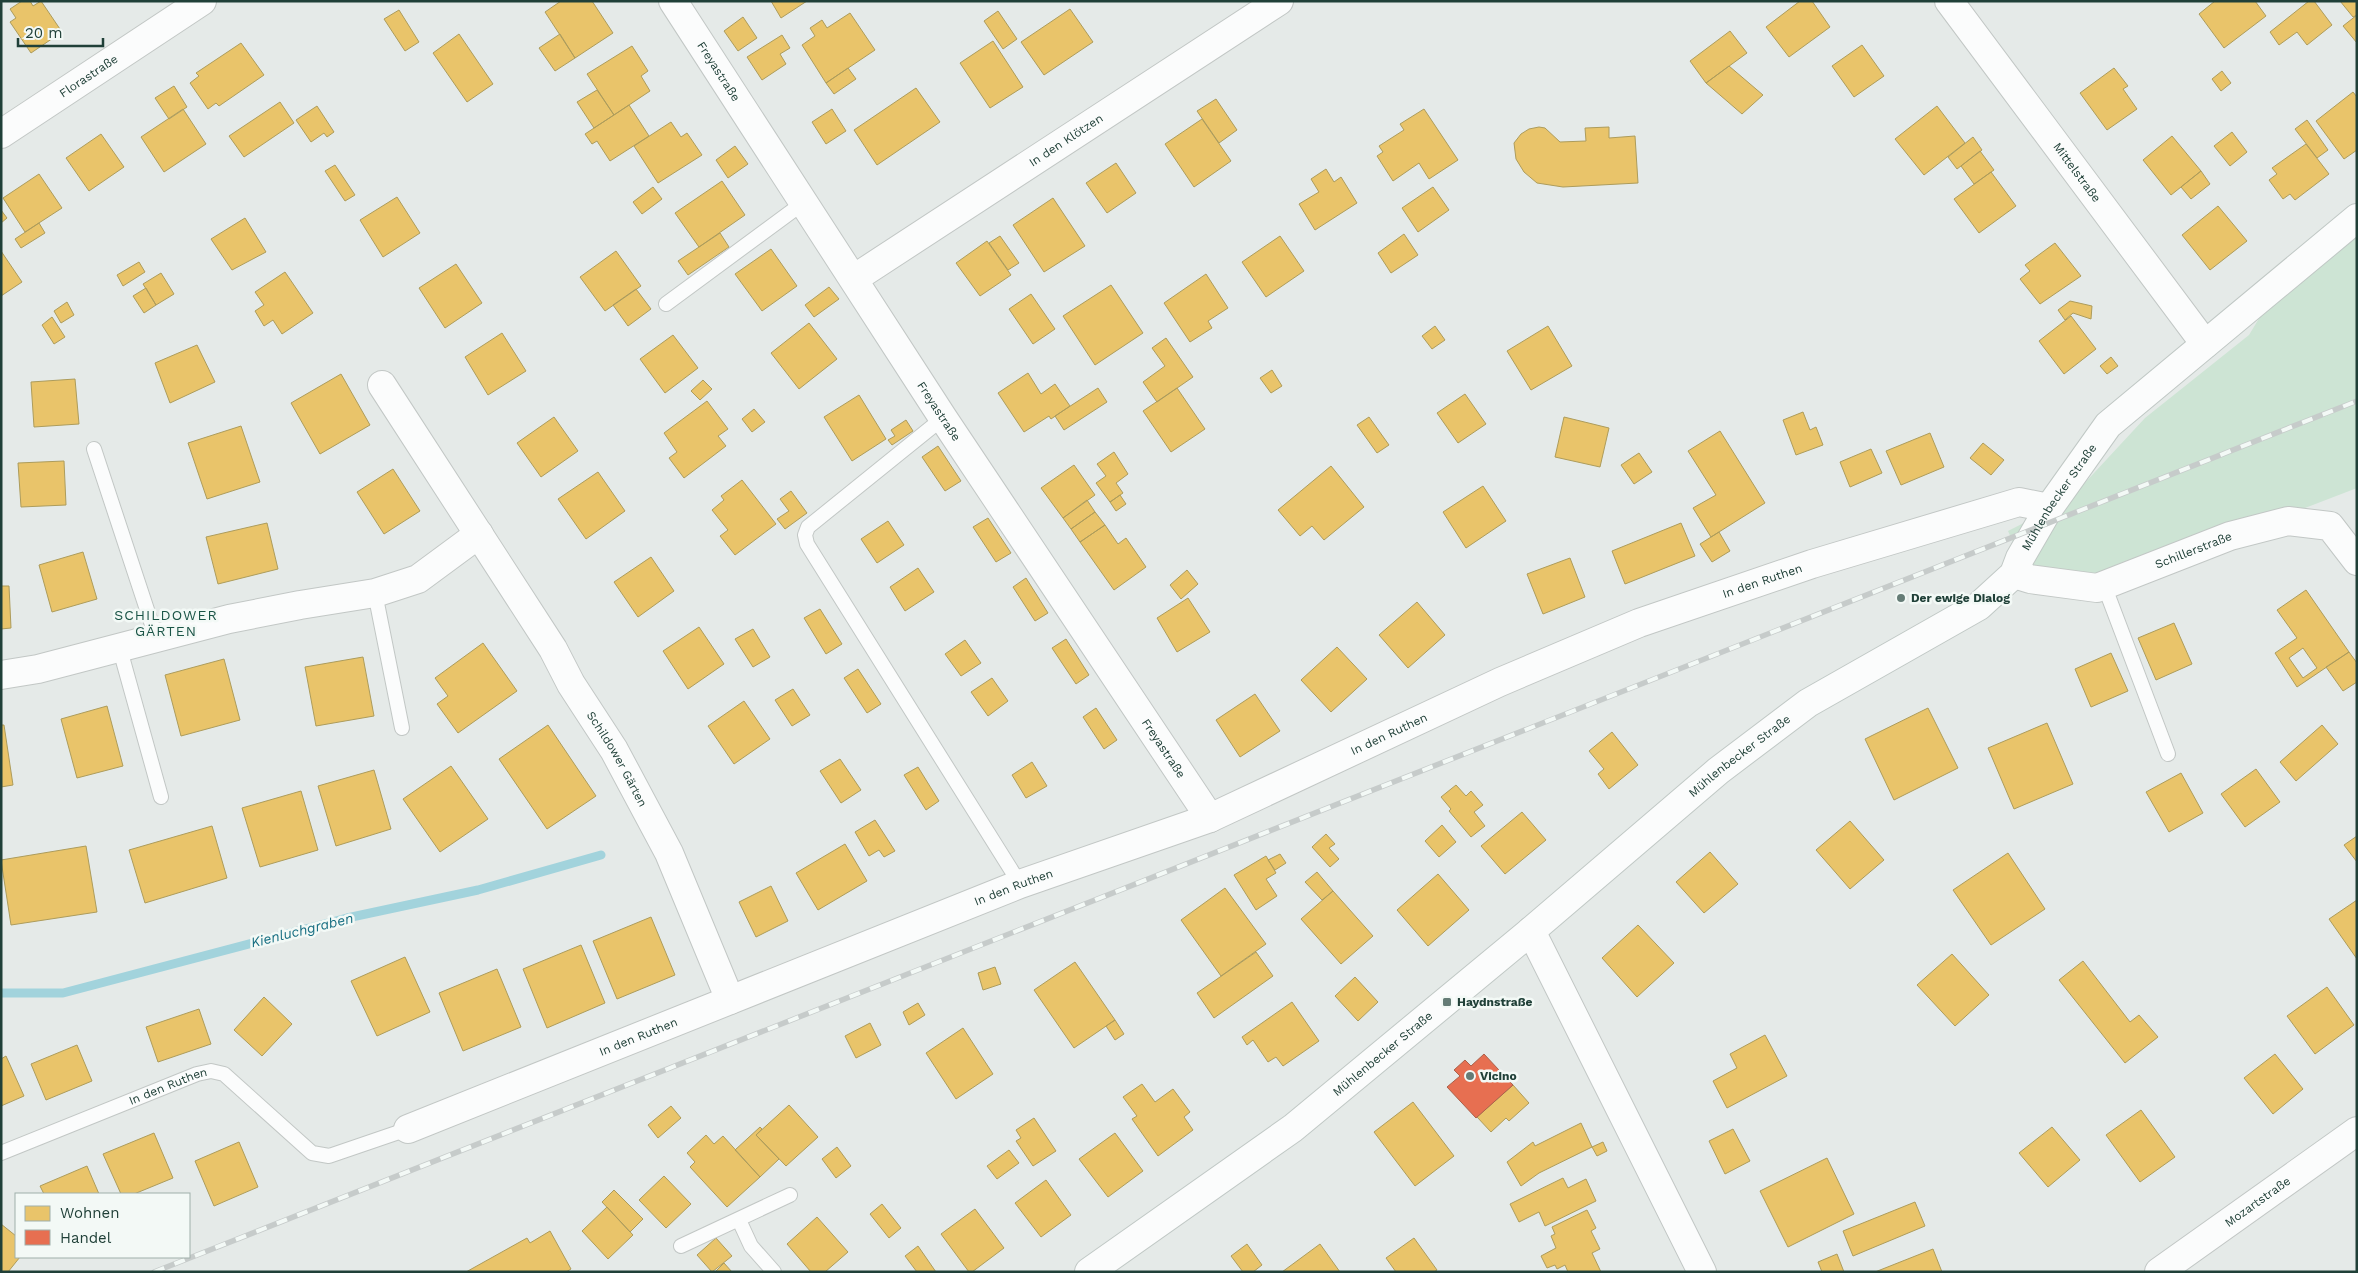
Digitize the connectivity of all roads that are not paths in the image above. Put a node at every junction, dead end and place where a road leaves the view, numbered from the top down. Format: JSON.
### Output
{"nodes":[{"id":1,"x":202,"y":1,"type":"edge"},
{"id":2,"x":673,"y":1,"type":"edge"},
{"id":3,"x":1279,"y":1,"type":"edge"},
{"id":4,"x":1949,"y":1,"type":"edge"},
{"id":5,"x":1,"y":134,"type":"edge"},
{"id":6,"x":803,"y":203,"type":"junction"},
{"id":7,"x":2357,"y":218,"type":"edge"},
{"id":8,"x":854,"y":278,"type":"junction"},
{"id":9,"x":666,"y":304,"type":"dead end"},
{"id":10,"x":2205,"y":344,"type":"junction"},
{"id":11,"x":382,"y":385,"type":"dead end"},
{"id":12,"x":943,"y":418,"type":"junction"},
{"id":13,"x":94,"y":450,"type":"dead end"},
{"id":14,"x":2050,"y":508,"type":"junction"},
{"id":15,"x":479,"y":534,"type":"junction"},
{"id":16,"x":2357,"y":561,"type":"edge"},
{"id":17,"x":2014,"y":574,"type":"junction"},
{"id":18,"x":2104,"y":585,"type":"junction"},
{"id":19,"x":375,"y":593,"type":"junction"},
{"id":20,"x":156,"y":637,"type":"junction"},
{"id":21,"x":119,"y":646,"type":"junction"},
{"id":22,"x":1,"y":675,"type":"edge"},
{"id":23,"x":402,"y":728,"type":"dead end"},
{"id":24,"x":2168,"y":754,"type":"dead end"},
{"id":25,"x":161,"y":798,"type":"dead end"},
{"id":26,"x":1210,"y":818,"type":"junction"},
{"id":27,"x":1020,"y":884,"type":"junction"},
{"id":28,"x":1531,"y":932,"type":"junction"},
{"id":29,"x":730,"y":1000,"type":"junction"},
{"id":30,"x":408,"y":1129,"type":"joint"},
{"id":31,"x":2357,"y":1131,"type":"edge"},
{"id":32,"x":1,"y":1153,"type":"edge"},
{"id":33,"x":790,"y":1195,"type":"dead end"},
{"id":34,"x":740,"y":1220,"type":"junction"},
{"id":35,"x":681,"y":1246,"type":"dead end"},
{"id":36,"x":774,"y":1272,"type":"edge"},
{"id":37,"x":1089,"y":1272,"type":"edge"},
{"id":38,"x":1702,"y":1272,"type":"edge"},
{"id":39,"x":2159,"y":1272,"type":"edge"}],
"edges":[{"from":1,"to":5,"type":"street","name":"Florastraße"},
{"from":2,"to":6,"type":"street","name":"Freyastraße"},
{"from":3,"to":8,"type":"street","name":"In den Klötzen"},
{"from":4,"to":10,"type":"street","name":"Mittelstraße"},
{"from":6,"to":8,"type":"street","name":"Freyastraße"},
{"from":6,"to":9,"type":"lane"},
{"from":7,"to":10,"type":"street","name":"Mühlenbecker Straße"},
{"from":8,"to":12,"type":"street","name":"Freyastraße"},
{"from":10,"to":14,"type":"street","name":"Mühlenbecker Straße"},
{"from":11,"to":15,"type":"street","name":"Schildower Gärten"},
{"from":12,"to":26,"type":"street","name":"Freyastraße"},
{"from":12,"to":27,"type":"lane"},
{"from":13,"to":20,"type":"lane"},
{"from":14,"to":17,"type":"street","name":"Mühlenbecker Straße"},
{"from":14,"to":26,"type":"street","name":"In den Ruthen"},
{"from":15,"to":19,"type":"street"},
{"from":15,"to":29,"type":"street","name":"Schildower Gärten"},
{"from":16,"to":18,"type":"street","name":"Schillerstraße"},
{"from":17,"to":18,"type":"street","name":"Schillerstraße"},
{"from":17,"to":28,"type":"street","name":"Mühlenbecker Straße"},
{"from":18,"to":24,"type":"lane"},
{"from":19,"to":20,"type":"street"},
{"from":19,"to":23,"type":"lane"},
{"from":20,"to":21,"type":"street"},
{"from":21,"to":22,"type":"street"},
{"from":21,"to":25,"type":"lane"},
{"from":26,"to":27,"type":"street","name":"In den Ruthen"},
{"from":27,"to":29,"type":"street","name":"In den Ruthen"},
{"from":28,"to":37,"type":"street","name":"Mühlenbecker Straße"},
{"from":28,"to":38,"type":"street"},
{"from":29,"to":30,"type":"street","name":"In den Ruthen"},
{"from":30,"to":32,"type":"lane","name":"In den Ruthen"},
{"from":31,"to":39,"type":"street","name":"Mozartstraße"},
{"from":33,"to":34,"type":"lane"},
{"from":34,"to":35,"type":"lane"},
{"from":34,"to":36,"type":"lane"}]}
